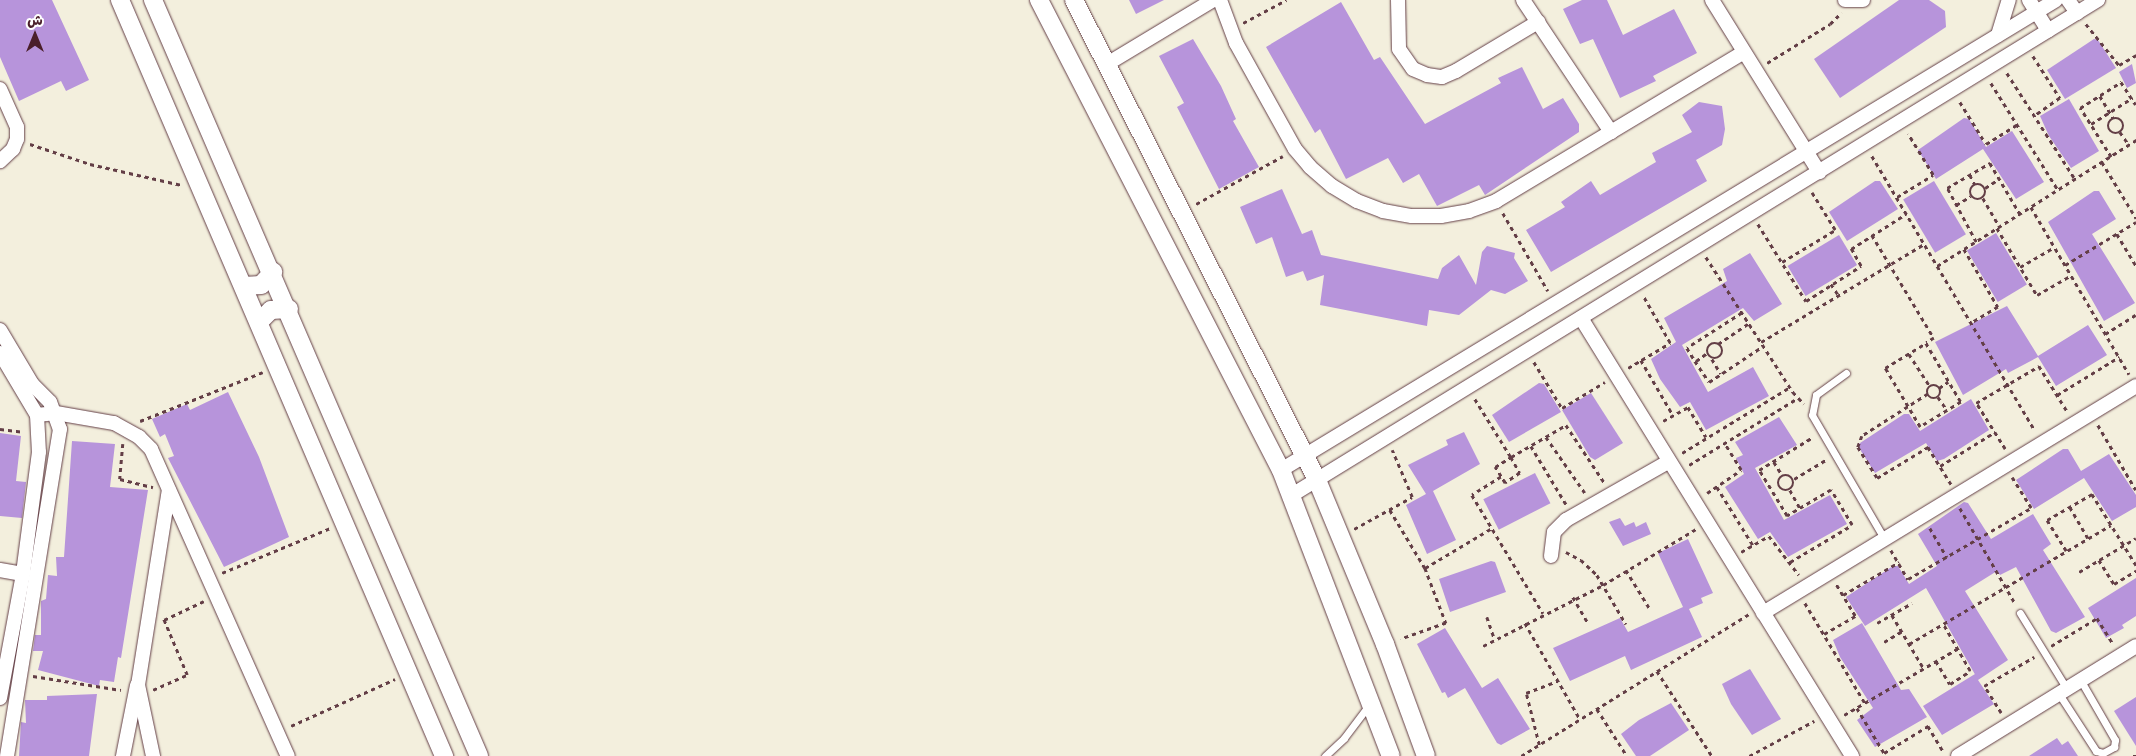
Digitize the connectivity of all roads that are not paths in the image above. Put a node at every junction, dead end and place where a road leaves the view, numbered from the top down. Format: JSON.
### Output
{"nodes":[{"id":1,"x":120,"y":0,"type":"edge"},
{"id":2,"x":153,"y":0,"type":"edge"},
{"id":3,"x":1038,"y":0,"type":"edge"},
{"id":4,"x":1074,"y":0,"type":"edge"},
{"id":5,"x":1213,"y":0,"type":"edge"},
{"id":6,"x":1220,"y":0,"type":"edge"},
{"id":7,"x":1398,"y":0,"type":"edge"},
{"id":8,"x":1523,"y":0,"type":"edge"},
{"id":9,"x":1712,"y":0,"type":"edge"},
{"id":10,"x":1845,"y":0,"type":"edge"},
{"id":11,"x":1864,"y":0,"type":"edge"},
{"id":12,"x":2008,"y":0,"type":"edge"},
{"id":13,"x":2056,"y":0,"type":"edge"},
{"id":14,"x":2068,"y":0,"type":"edge"},
{"id":15,"x":2098,"y":0,"type":"edge"},
{"id":16,"x":2033,"y":6,"type":"edge"},
{"id":17,"x":2077,"y":13,"type":"junction"},
{"id":18,"x":1538,"y":22,"type":"junction"},
{"id":19,"x":2048,"y":30,"type":"junction"},
{"id":20,"x":1998,"y":35,"type":"junction"},
{"id":21,"x":1744,"y":52,"type":"junction"},
{"id":22,"x":1107,"y":64,"type":"junction"},
{"id":23,"x":0,"y":89,"type":"edge"},
{"id":24,"x":1611,"y":132,"type":"junction"},
{"id":25,"x":1806,"y":151,"type":"junction"},
{"id":26,"x":0,"y":161,"type":"edge"},
{"id":27,"x":1820,"y":172,"type":"junction"},
{"id":28,"x":273,"y":272,"type":"junction"},
{"id":29,"x":244,"y":286,"type":"junction"},
{"id":30,"x":289,"y":309,"type":"junction"},
{"id":31,"x":1581,"y":318,"type":"junction"},
{"id":32,"x":259,"y":322,"type":"junction"},
{"id":33,"x":0,"y":330,"type":"edge"},
{"id":34,"x":0,"y":353,"type":"edge"},
{"id":35,"x":1846,"y":373,"type":"dead end"},
{"id":36,"x":2135,"y":388,"type":"edge"},
{"id":37,"x":56,"y":413,"type":"junction"},
{"id":38,"x":37,"y":415,"type":"junction"},
{"id":39,"x":1306,"y":456,"type":"junction"},
{"id":40,"x":1671,"y":468,"type":"junction"},
{"id":41,"x":1281,"y":470,"type":"junction"},
{"id":42,"x":1317,"y":480,"type":"junction"},
{"id":43,"x":169,"y":490,"type":"junction"},
{"id":44,"x":1292,"y":495,"type":"junction"},
{"id":45,"x":1884,"y":538,"type":"junction"},
{"id":46,"x":1551,"y":552,"type":"road end"},
{"id":47,"x":0,"y":570,"type":"edge"},
{"id":48,"x":24,"y":574,"type":"junction"},
{"id":49,"x":1761,"y":610,"type":"junction"},
{"id":50,"x":2020,"y":613,"type":"road end"},
{"id":51,"x":2136,"y":646,"type":"edge"},
{"id":52,"x":2080,"y":681,"type":"junction"},
{"id":53,"x":137,"y":691,"type":"junction"},
{"id":54,"x":2063,"y":691,"type":"junction"},
{"id":55,"x":1,"y":692,"type":"edge"},
{"id":56,"x":1371,"y":703,"type":"junction"},
{"id":57,"x":7,"y":756,"type":"edge"},
{"id":58,"x":122,"y":756,"type":"edge"},
{"id":59,"x":153,"y":756,"type":"edge"},
{"id":60,"x":288,"y":756,"type":"edge"},
{"id":61,"x":444,"y":756,"type":"edge"},
{"id":62,"x":479,"y":756,"type":"edge"},
{"id":63,"x":1325,"y":756,"type":"edge"},
{"id":64,"x":1391,"y":756,"type":"edge"},
{"id":65,"x":1426,"y":756,"type":"edge"},
{"id":66,"x":1852,"y":756,"type":"edge"},
{"id":67,"x":1958,"y":756,"type":"edge"}],
"edges":[{"from":1,"to":29,"type":"street"},
{"from":2,"to":28,"type":"street"},
{"from":3,"to":41,"type":"street"},
{"from":4,"to":22,"type":"street"},
{"from":5,"to":22,"type":"street"},
{"from":6,"to":24,"type":"street"},
{"from":7,"to":18,"type":"street"},
{"from":8,"to":18,"type":"street"},
{"from":9,"to":21,"type":"street"},
{"from":10,"to":11,"type":"street"},
{"from":12,"to":20,"type":"street"},
{"from":13,"to":16,"type":"street"},
{"from":14,"to":17,"type":"street"},
{"from":15,"to":17,"type":"street"},
{"from":16,"to":19,"type":"street"},
{"from":16,"to":20,"type":"street"},
{"from":17,"to":19,"type":"street"},
{"from":18,"to":24,"type":"street"},
{"from":19,"to":27,"type":"street"},
{"from":20,"to":25,"type":"street"},
{"from":21,"to":24,"type":"street"},
{"from":21,"to":25,"type":"street"},
{"from":22,"to":39,"type":"street"},
{"from":23,"to":26,"type":"street"},
{"from":25,"to":27,"type":"street"},
{"from":25,"to":39,"type":"street"},
{"from":27,"to":31,"type":"street"},
{"from":28,"to":29,"type":"street"},
{"from":28,"to":30,"type":"street"},
{"from":29,"to":32,"type":"street"},
{"from":30,"to":32,"type":"street"},
{"from":30,"to":62,"type":"street"},
{"from":31,"to":40,"type":"street"},
{"from":31,"to":42,"type":"street"},
{"from":32,"to":61,"type":"street"},
{"from":33,"to":37,"type":"street"},
{"from":34,"to":38,"type":"street"},
{"from":35,"to":45,"type":"lane"},
{"from":36,"to":45,"type":"street"},
{"from":37,"to":38,"type":"street"},
{"from":37,"to":43,"type":"street"},
{"from":37,"to":57,"type":"street"},
{"from":38,"to":48,"type":"street"},
{"from":39,"to":41,"type":"street"},
{"from":39,"to":42,"type":"street"},
{"from":40,"to":46,"type":"street"},
{"from":40,"to":49,"type":"street"},
{"from":41,"to":44,"type":"street"},
{"from":42,"to":44,"type":"street"},
{"from":42,"to":65,"type":"street"},
{"from":43,"to":53,"type":"street"},
{"from":43,"to":60,"type":"street"},
{"from":44,"to":56,"type":"street"},
{"from":45,"to":49,"type":"street"},
{"from":47,"to":48,"type":"street"},
{"from":48,"to":55,"type":"street"},
{"from":49,"to":66,"type":"street"},
{"from":50,"to":54,"type":"lane"},
{"from":51,"to":52,"type":"street"},
{"from":52,"to":54,"type":"street"},
{"from":52,"to":54,"type":"lane"},
{"from":53,"to":58,"type":"street"},
{"from":53,"to":59,"type":"street"},
{"from":54,"to":67,"type":"street"},
{"from":56,"to":63,"type":"lane"},
{"from":56,"to":64,"type":"street"}]}
